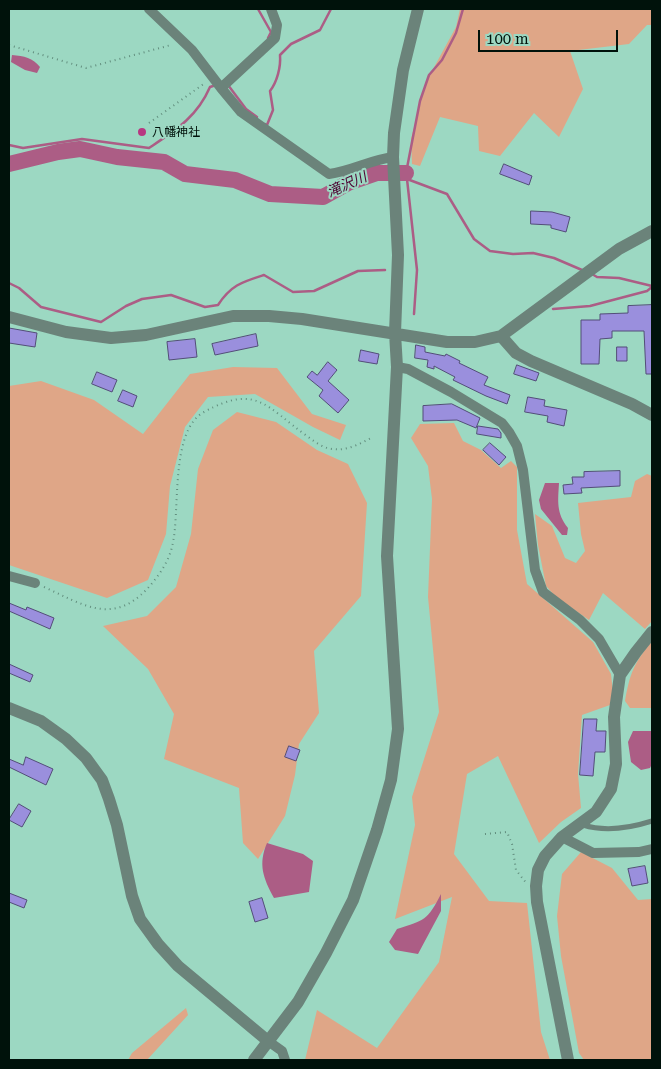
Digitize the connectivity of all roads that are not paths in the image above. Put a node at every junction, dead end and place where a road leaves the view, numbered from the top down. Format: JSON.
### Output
{"nodes":[{"id":1,"x":149,"y":9,"type":"edge"},
{"id":2,"x":271,"y":9,"type":"edge"},
{"id":3,"x":418,"y":9,"type":"edge"},
{"id":4,"x":221,"y":88,"type":"junction"},
{"id":5,"x":393,"y":157,"type":"junction"},
{"id":6,"x":652,"y":231,"type":"edge"},
{"id":7,"x":9,"y":317,"type":"edge"},
{"id":8,"x":395,"y":333,"type":"junction"},
{"id":9,"x":501,"y":336,"type":"junction"},
{"id":10,"x":397,"y":367,"type":"junction"},
{"id":11,"x":652,"y":415,"type":"edge"},
{"id":12,"x":9,"y":576,"type":"edge"},
{"id":13,"x":35,"y":583,"type":"road end"},
{"id":14,"x":652,"y":632,"type":"edge"},
{"id":15,"x":620,"y":675,"type":"junction"},
{"id":16,"x":9,"y":708,"type":"edge"},
{"id":17,"x":652,"y":821,"type":"edge"},
{"id":18,"x":580,"y":824,"type":"junction"},
{"id":19,"x":562,"y":837,"type":"junction"},
{"id":20,"x":652,"y":849,"type":"edge"},
{"id":21,"x":268,"y":1041,"type":"junction"},
{"id":22,"x":254,"y":1060,"type":"edge"},
{"id":23,"x":285,"y":1060,"type":"edge"},
{"id":24,"x":568,"y":1060,"type":"edge"}],
"edges":[{"from":1,"to":4,"type":"street"},
{"from":2,"to":4,"type":"street"},
{"from":3,"to":5,"type":"street"},
{"from":4,"to":5,"type":"street"},
{"from":5,"to":8,"type":"street"},
{"from":6,"to":9,"type":"street"},
{"from":7,"to":8,"type":"street"},
{"from":8,"to":9,"type":"street"},
{"from":8,"to":10,"type":"street"},
{"from":9,"to":11,"type":"street"},
{"from":10,"to":15,"type":"street"},
{"from":10,"to":21,"type":"street"},
{"from":12,"to":13,"type":"street"},
{"from":14,"to":15,"type":"street"},
{"from":15,"to":18,"type":"street"},
{"from":16,"to":21,"type":"street"},
{"from":17,"to":18,"type":"lane"},
{"from":18,"to":19,"type":"street"},
{"from":19,"to":20,"type":"street"},
{"from":19,"to":24,"type":"street"},
{"from":21,"to":22,"type":"street"},
{"from":21,"to":23,"type":"street"}]}
